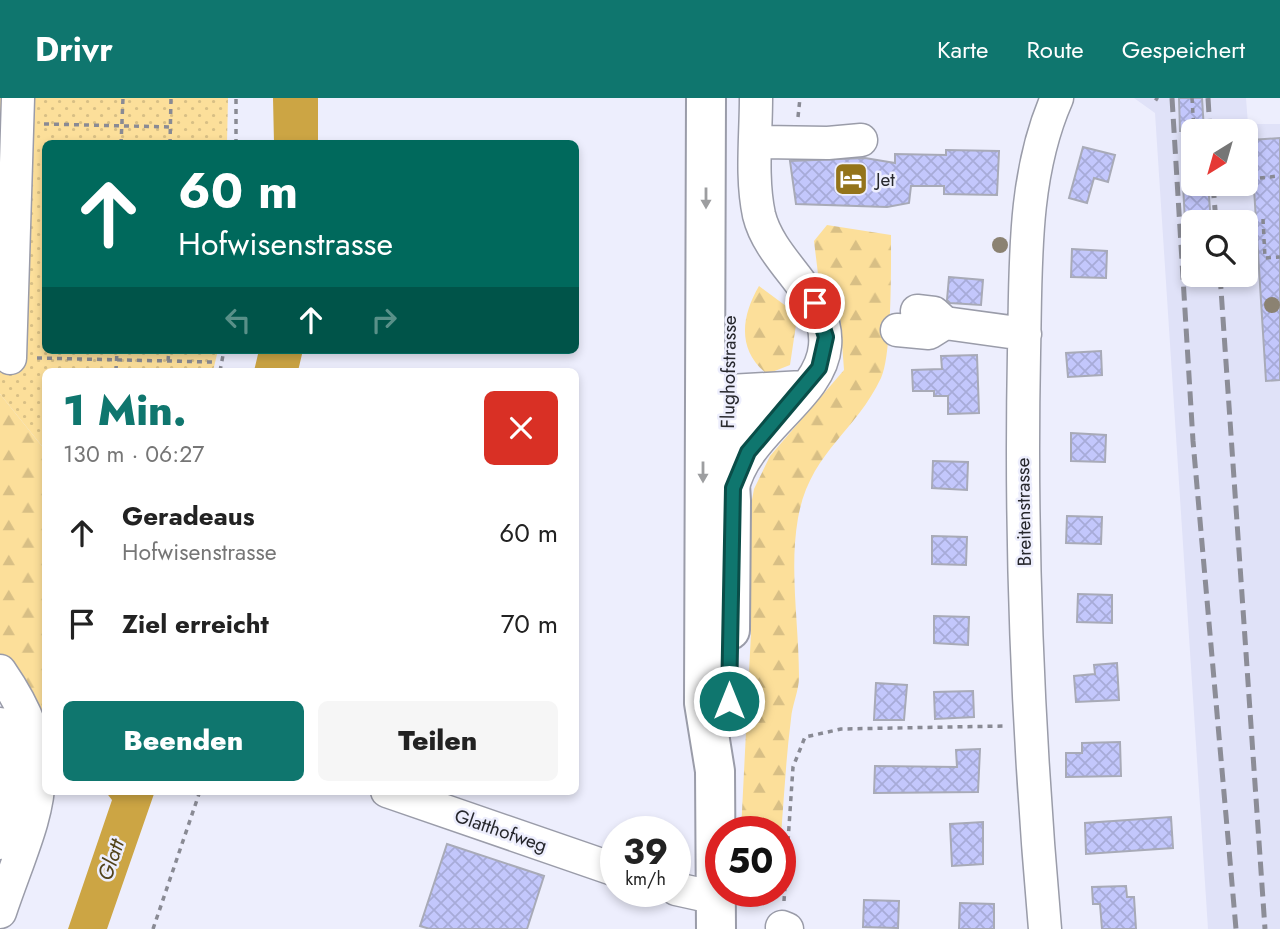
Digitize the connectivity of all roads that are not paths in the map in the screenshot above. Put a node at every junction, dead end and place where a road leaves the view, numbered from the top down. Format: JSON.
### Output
{"nodes":[{"id":1,"x":18,"y":98,"type":"edge"},
{"id":2,"x":706,"y":98,"type":"edge"},
{"id":3,"x":732,"y":98,"type":"edge"},
{"id":4,"x":756,"y":98,"type":"edge"},
{"id":5,"x":1057,"y":98,"type":"edge"},
{"id":6,"x":861,"y":140,"type":"dead end"},
{"id":7,"x":756,"y":142,"type":"junction"},
{"id":8,"x":920,"y":321,"type":"dead end"},
{"id":9,"x":1025,"y":334,"type":"junction"},
{"id":10,"x":10,"y":358,"type":"road end"},
{"id":11,"x":794,"y":399,"type":"junction"},
{"id":12,"x":720,"y":403,"type":"junction"},
{"id":13,"x":731,"y":501,"type":"junction"},
{"id":14,"x":0,"y":671,"type":"edge"},
{"id":15,"x":0,"y":724,"type":"edge"},
{"id":16,"x":715,"y":771,"type":"junction"},
{"id":17,"x":399,"y":795,"type":"edge"},
{"id":18,"x":0,"y":843,"type":"edge"},
{"id":19,"x":600,"y":864,"type":"edge"},
{"id":20,"x":691,"y":899,"type":"edge"},
{"id":21,"x":0,"y":912,"type":"edge"},
{"id":22,"x":716,"y":913,"type":"edge"},
{"id":23,"x":1045,"y":929,"type":"edge"}],
"edges":[{"from":1,"to":10,"type":"street"},
{"from":2,"to":12,"type":"main road","name":"Flughofstrasse","one_way":true},
{"from":3,"to":12,"type":"main road","name":"Flughofstrasse"},
{"from":4,"to":7,"type":"street"},
{"from":5,"to":9,"type":"street","name":"Breitenstrasse"},
{"from":6,"to":7,"type":"street"},
{"from":7,"to":11,"type":"street"},
{"from":8,"to":9,"type":"street"},
{"from":9,"to":23,"type":"street","name":"Breitenstrasse"},
{"from":11,"to":12,"type":"street"},
{"from":11,"to":13,"type":"street"},
{"from":12,"to":13,"type":"main road","name":"Flughofstrasse"},
{"from":12,"to":16,"type":"main road","name":"Flughofstrasse","one_way":true},
{"from":13,"to":16,"type":"main road","name":"Flughofstrasse"},
{"from":14,"to":21,"type":"street"},
{"from":15,"to":18,"type":"street"},
{"from":16,"to":22,"type":"main road","name":"Flughofstrasse"},
{"from":17,"to":19,"type":"street","name":"Glatthofweg"},
{"from":20,"to":22,"type":"street"}]}
